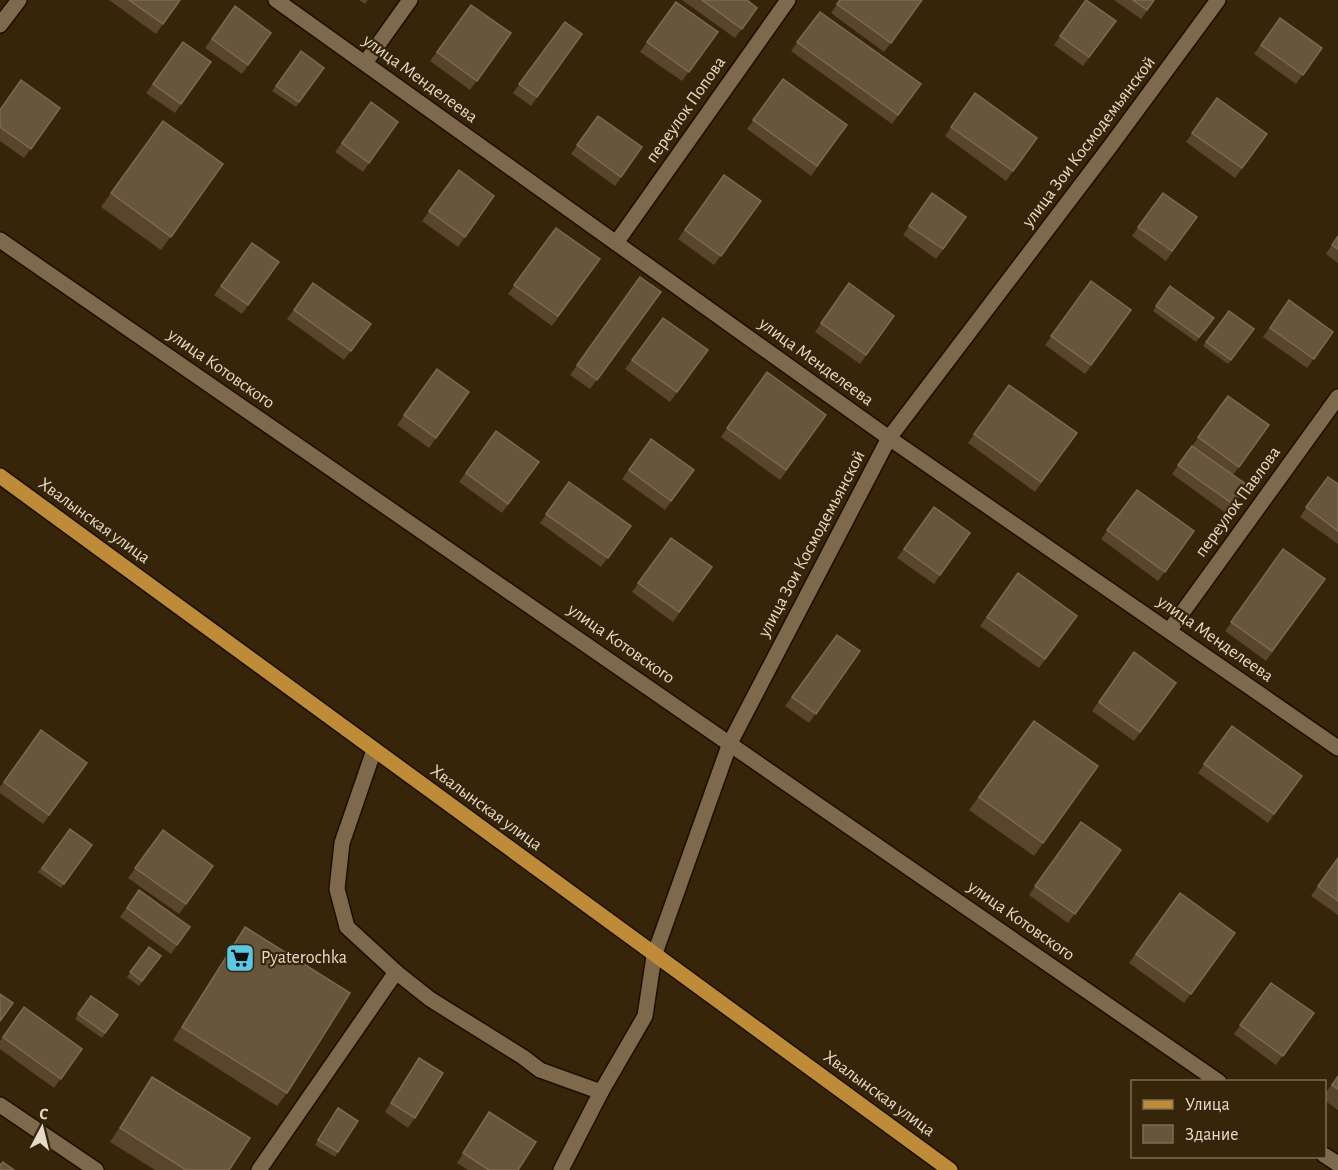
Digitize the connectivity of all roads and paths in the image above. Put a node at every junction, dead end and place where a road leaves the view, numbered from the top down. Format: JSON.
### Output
{"nodes":[{"id":1,"x":19,"y":0,"type":"edge"},
{"id":2,"x":276,"y":0,"type":"edge"},
{"id":3,"x":410,"y":0,"type":"edge"},
{"id":4,"x":788,"y":0,"type":"edge"},
{"id":5,"x":1218,"y":0,"type":"edge"},
{"id":6,"x":0,"y":25,"type":"edge"},
{"id":7,"x":365,"y":63,"type":"junction"},
{"id":8,"x":0,"y":240,"type":"edge"},
{"id":9,"x":616,"y":243,"type":"junction"},
{"id":10,"x":1338,"y":397,"type":"edge"},
{"id":11,"x":889,"y":438,"type":"junction"},
{"id":12,"x":0,"y":476,"type":"edge"},
{"id":13,"x":1169,"y":631,"type":"junction"},
{"id":14,"x":730,"y":743,"type":"junction"},
{"id":15,"x":1338,"y":748,"type":"edge"},
{"id":16,"x":374,"y":750,"type":"junction"},
{"id":17,"x":654,"y":956,"type":"junction"},
{"id":18,"x":396,"y":972,"type":"junction"},
{"id":19,"x":1216,"y":1080,"type":"edge"},
{"id":20,"x":601,"y":1092,"type":"junction"},
{"id":21,"x":0,"y":1105,"type":"edge"},
{"id":22,"x":96,"y":1170,"type":"edge"},
{"id":23,"x":259,"y":1170,"type":"edge"},
{"id":24,"x":561,"y":1170,"type":"edge"},
{"id":25,"x":950,"y":1170,"type":"edge"}],
"edges":[{"from":1,"to":6,"type":"street"},
{"from":2,"to":7,"type":"street","name":"улица Менделеева"},
{"from":3,"to":7,"type":"street"},
{"from":4,"to":9,"type":"street","name":"переулок Попова"},
{"from":5,"to":11,"type":"street","name":"улица Зои Космодемьянской"},
{"from":7,"to":9,"type":"street","name":"улица Менделеева"},
{"from":8,"to":14,"type":"street","name":"улица Котовского"},
{"from":9,"to":11,"type":"street","name":"улица Менделеева"},
{"from":10,"to":13,"type":"street","name":"переулок Павлова"},
{"from":11,"to":13,"type":"street","name":"улица Менделеева"},
{"from":11,"to":14,"type":"street","name":"улица Зои Космодемьянской"},
{"from":12,"to":16,"type":"main road","name":"Хвалынская улица"},
{"from":13,"to":15,"type":"street","name":"улица Менделеева"},
{"from":14,"to":17,"type":"street","name":"улица Зои Космодемьянской"},
{"from":14,"to":19,"type":"street","name":"улица Котовского"},
{"from":16,"to":17,"type":"main road","name":"Хвалынская улица"},
{"from":16,"to":18,"type":"street"},
{"from":17,"to":20,"type":"street","name":"улица Зои Космодемьянской"},
{"from":17,"to":25,"type":"main road","name":"Хвалынская улица"},
{"from":18,"to":20,"type":"street"},
{"from":18,"to":23,"type":"street"},
{"from":20,"to":24,"type":"street","name":"улица Зои Космодемьянской"},
{"from":21,"to":22,"type":"street"}]}
